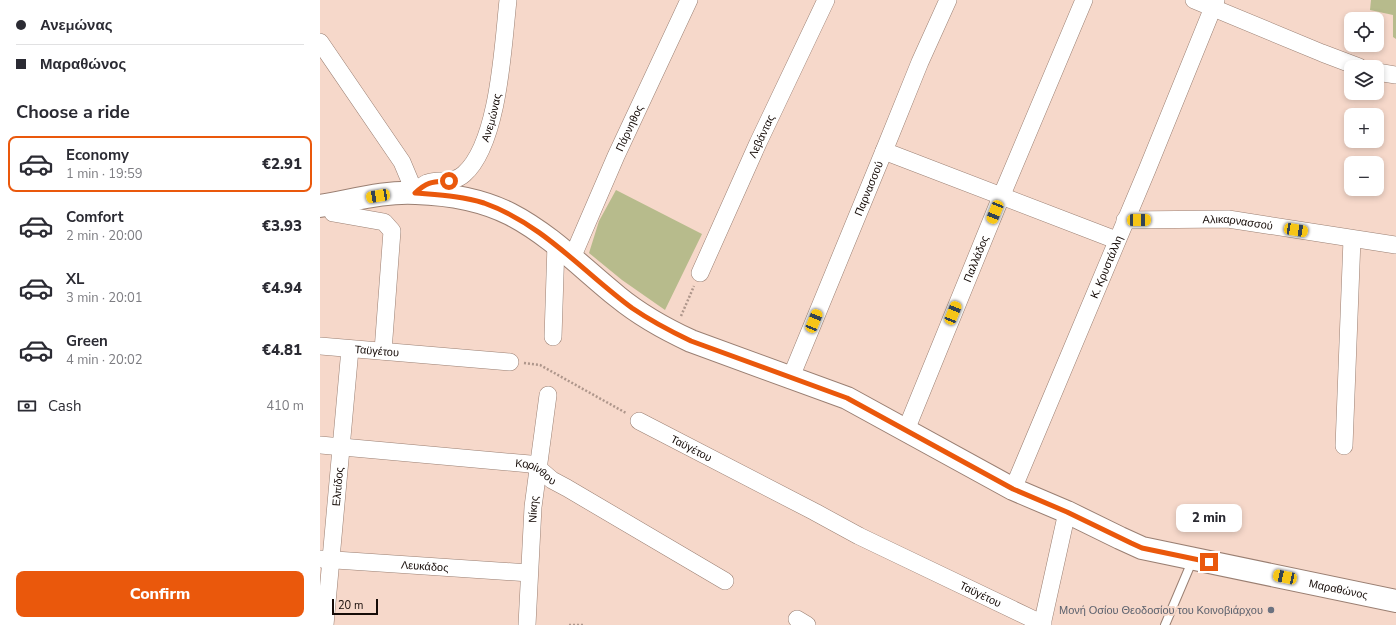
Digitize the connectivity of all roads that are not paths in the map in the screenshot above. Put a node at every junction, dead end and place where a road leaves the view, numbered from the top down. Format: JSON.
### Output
{"nodes":[{"id":1,"x":508,"y":0,"type":"edge"},
{"id":2,"x":675,"y":0,"type":"edge"},
{"id":3,"x":689,"y":0,"type":"edge"},
{"id":4,"x":826,"y":0,"type":"edge"},
{"id":5,"x":948,"y":0,"type":"edge"},
{"id":6,"x":1084,"y":0,"type":"edge"},
{"id":7,"x":1194,"y":0,"type":"edge"},
{"id":8,"x":1214,"y":4,"type":"edge"},
{"id":9,"x":680,"y":22,"type":"junction"},
{"id":10,"x":320,"y":42,"type":"edge"},
{"id":11,"x":1344,"y":61,"type":"edge"},
{"id":12,"x":1384,"y":73,"type":"edge"},
{"id":13,"x":1396,"y":75,"type":"edge"},
{"id":14,"x":884,"y":151,"type":"junction"},
{"id":15,"x":415,"y":193,"type":"junction"},
{"id":16,"x":1000,"y":197,"type":"junction"},
{"id":17,"x":325,"y":206,"type":"edge"},
{"id":18,"x":1125,"y":220,"type":"junction"},
{"id":19,"x":1352,"y":239,"type":"junction"},
{"id":20,"x":1116,"y":240,"type":"junction"},
{"id":21,"x":1396,"y":245,"type":"edge"},
{"id":22,"x":564,"y":251,"type":"junction"},
{"id":23,"x":700,"y":273,"type":"road end"},
{"id":24,"x":553,"y":337,"type":"dead end"},
{"id":25,"x":320,"y":346,"type":"edge"},
{"id":26,"x":350,"y":349,"type":"junction"},
{"id":27,"x":383,"y":351,"type":"junction"},
{"id":28,"x":510,"y":362,"type":"road end"},
{"id":29,"x":790,"y":377,"type":"junction"},
{"id":30,"x":548,"y":395,"type":"dead end"},
{"id":31,"x":639,"y":421,"type":"road end"},
{"id":32,"x":906,"y":430,"type":"junction"},
{"id":33,"x":320,"y":445,"type":"edge"},
{"id":34,"x":1344,"y":446,"type":"dead end"},
{"id":35,"x":342,"y":447,"type":"junction"},
{"id":36,"x":538,"y":468,"type":"junction"},
{"id":37,"x":1013,"y":489,"type":"junction"},
{"id":38,"x":1067,"y":512,"type":"junction"},
{"id":39,"x":1193,"y":558,"type":"junction"},
{"id":40,"x":326,"y":559,"type":"edge"},
{"id":41,"x":529,"y":573,"type":"junction"},
{"id":42,"x":725,"y":581,"type":"dead end"},
{"id":43,"x":1396,"y":601,"type":"edge"},
{"id":44,"x":1042,"y":624,"type":"edge"},
{"id":45,"x":325,"y":625,"type":"edge"},
{"id":46,"x":527,"y":625,"type":"edge"},
{"id":47,"x":1165,"y":625,"type":"edge"}],
"edges":[{"from":1,"to":15,"type":"street","name":"Ανεμώνας"},
{"from":2,"to":9,"type":"street"},
{"from":3,"to":9,"type":"street","name":"Πάρνηθος"},
{"from":4,"to":23,"type":"street","name":"Λεβάντας"},
{"from":5,"to":14,"type":"street","name":"Παρνασσού"},
{"from":6,"to":16,"type":"street","name":"Παλλάδος"},
{"from":7,"to":8,"type":"street"},
{"from":8,"to":11,"type":"street"},
{"from":8,"to":18,"type":"street","name":"Κ. Κρυστάλλη"},
{"from":9,"to":22,"type":"street","name":"Πάρνηθος"},
{"from":10,"to":15,"type":"street"},
{"from":12,"to":13,"type":"street"},
{"from":14,"to":16,"type":"street"},
{"from":14,"to":29,"type":"street","name":"Παρνασσού"},
{"from":15,"to":17,"type":"main road","name":"Μαραθώνος"},
{"from":15,"to":22,"type":"main road","name":"Μαραθώνος"},
{"from":16,"to":20,"type":"street"},
{"from":16,"to":32,"type":"street","name":"Παλλάδος"},
{"from":17,"to":27,"type":"street"},
{"from":18,"to":19,"type":"street","name":"Αλικαρνασσού"},
{"from":18,"to":20,"type":"street","name":"Κ. Κρυστάλλη"},
{"from":19,"to":21,"type":"street","name":"Αλικαρνασσού"},
{"from":19,"to":34,"type":"street"},
{"from":20,"to":37,"type":"street","name":"Κ. Κρυστάλλη"},
{"from":22,"to":24,"type":"street"},
{"from":22,"to":29,"type":"main road","name":"Μαραθώνος"},
{"from":25,"to":26,"type":"street","name":"Ταϋγέτου"},
{"from":26,"to":27,"type":"street","name":"Ταϋγέτου"},
{"from":26,"to":35,"type":"street","name":"Ελπίδος"},
{"from":27,"to":28,"type":"street","name":"Ταϋγέτου"},
{"from":29,"to":32,"type":"main road","name":"Μαραθώνος"},
{"from":30,"to":36,"type":"street","name":"Νίκης"},
{"from":31,"to":44,"type":"street","name":"Ταϋγέτου"},
{"from":32,"to":37,"type":"main road","name":"Μαραθώνος"},
{"from":33,"to":35,"type":"street","name":"Κορίνθου"},
{"from":35,"to":36,"type":"street","name":"Κορίνθου"},
{"from":35,"to":40,"type":"street","name":"Ελπίδος"},
{"from":36,"to":41,"type":"street","name":"Νίκης"},
{"from":36,"to":42,"type":"street","name":"Κορίνθου"},
{"from":37,"to":38,"type":"main road","name":"Μαραθώνος"},
{"from":38,"to":39,"type":"main road","name":"Μαραθώνος"},
{"from":38,"to":44,"type":"street"},
{"from":39,"to":43,"type":"main road","name":"Μαραθώνος"},
{"from":39,"to":47,"type":"lane"},
{"from":40,"to":41,"type":"street","name":"Λευκάδος"},
{"from":40,"to":45,"type":"street","name":"Ελπίδος"},
{"from":41,"to":46,"type":"street","name":"Νίκης"}]}
